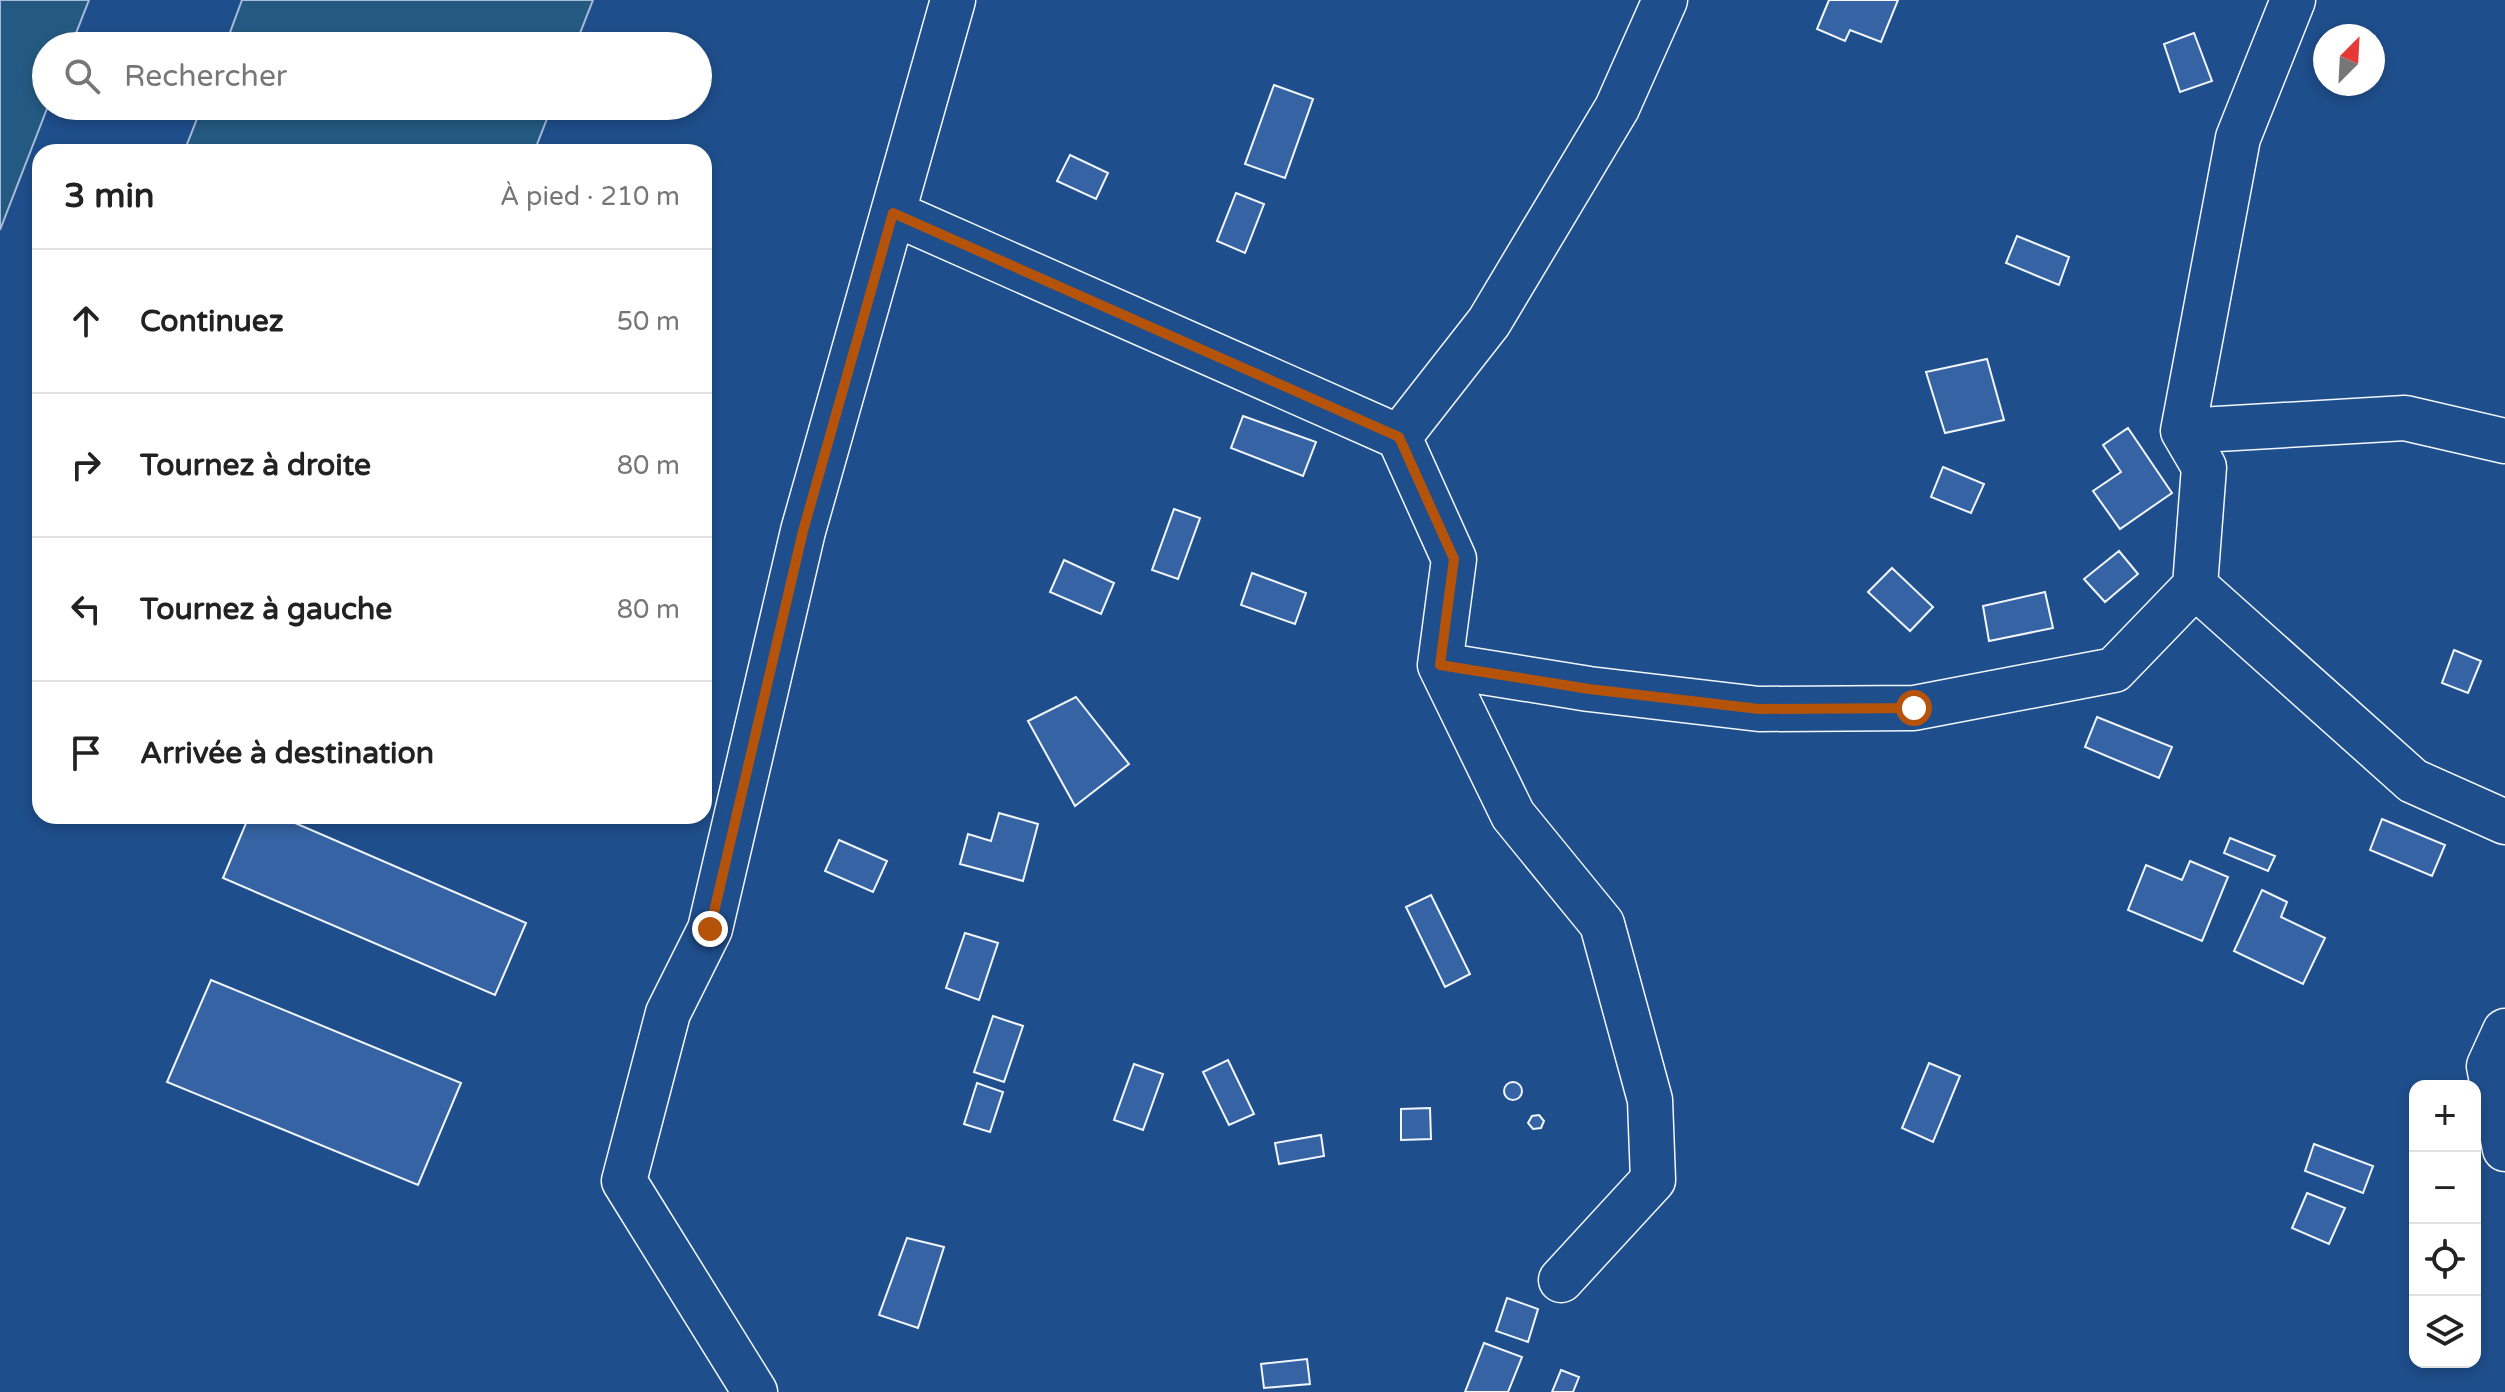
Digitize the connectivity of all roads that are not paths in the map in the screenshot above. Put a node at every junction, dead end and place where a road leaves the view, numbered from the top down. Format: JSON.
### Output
{"nodes":[{"id":1,"x":953,"y":0,"type":"edge"},
{"id":2,"x":1665,"y":0,"type":"edge"},
{"id":3,"x":2293,"y":0,"type":"edge"},
{"id":4,"x":893,"y":213,"type":"junction"},
{"id":5,"x":2183,"y":431,"type":"junction"},
{"id":6,"x":1399,"y":437,"type":"junction"},
{"id":7,"x":2505,"y":441,"type":"edge"},
{"id":8,"x":2195,"y":586,"type":"junction"},
{"id":9,"x":1440,"y":665,"type":"junction"},
{"id":10,"x":2505,"y":822,"type":"edge"},
{"id":11,"x":2505,"y":1031,"type":"edge"},
{"id":12,"x":2505,"y":1149,"type":"edge"},
{"id":13,"x":1561,"y":1280,"type":"dead end"},
{"id":14,"x":755,"y":1392,"type":"edge"}],
"edges":[{"from":1,"to":4,"type":"street"},
{"from":2,"to":6,"type":"street"},
{"from":3,"to":5,"type":"street"},
{"from":4,"to":6,"type":"street"},
{"from":4,"to":14,"type":"street"},
{"from":5,"to":7,"type":"street"},
{"from":5,"to":8,"type":"street"},
{"from":6,"to":9,"type":"street"},
{"from":8,"to":9,"type":"street"},
{"from":8,"to":10,"type":"street"},
{"from":9,"to":13,"type":"street"},
{"from":11,"to":12,"type":"street"}]}
